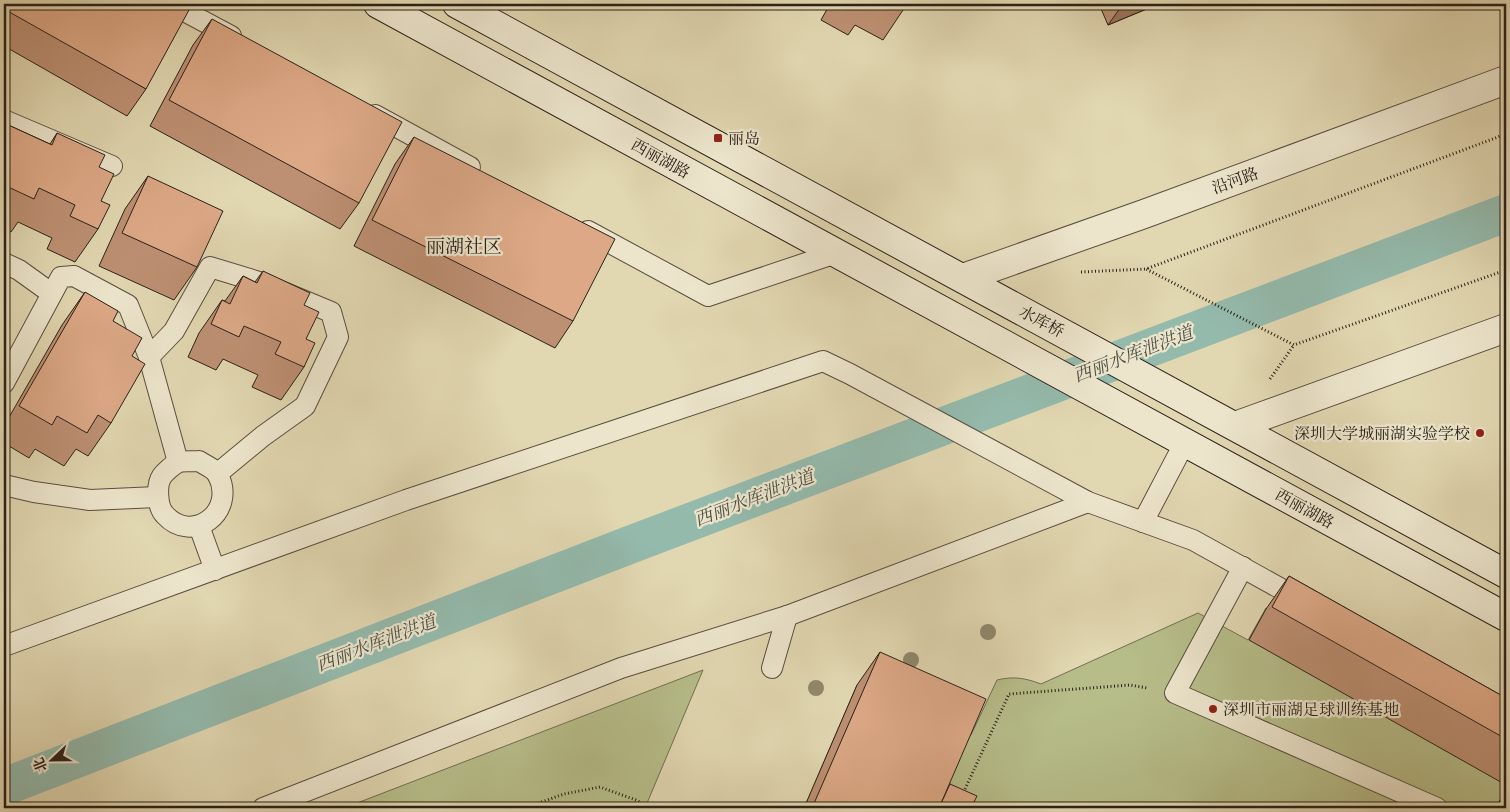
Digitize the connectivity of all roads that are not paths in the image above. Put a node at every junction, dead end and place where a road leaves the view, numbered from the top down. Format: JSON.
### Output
{"nodes":[{"id":1,"x":171,"y":4,"type":"edge"},
{"id":2,"x":378,"y":4,"type":"edge"},
{"id":3,"x":458,"y":4,"type":"edge"},
{"id":4,"x":249,"y":46,"type":"edge"},
{"id":5,"x":1506,"y":80,"type":"edge"},
{"id":6,"x":362,"y":108,"type":"edge"},
{"id":7,"x":4,"y":120,"type":"edge"},
{"id":8,"x":112,"y":166,"type":"dead end"},
{"id":9,"x":483,"y":174,"type":"edge"},
{"id":10,"x":570,"y":221,"type":"edge"},
{"id":11,"x":836,"y":253,"type":"junction"},
{"id":12,"x":4,"y":263,"type":"edge"},
{"id":13,"x":963,"y":278,"type":"junction"},
{"id":14,"x":51,"y":293,"type":"junction"},
{"id":15,"x":1506,"y":328,"type":"edge"},
{"id":16,"x":149,"y":357,"type":"junction"},
{"id":17,"x":4,"y":382,"type":"edge"},
{"id":18,"x":1235,"y":426,"type":"junction"},
{"id":19,"x":1185,"y":442,"type":"junction"},
{"id":20,"x":178,"y":462,"type":"junction"},
{"id":21,"x":217,"y":474,"type":"junction"},
{"id":22,"x":4,"y":485,"type":"edge"},
{"id":23,"x":157,"y":497,"type":"junction"},
{"id":24,"x":1088,"y":502,"type":"junction"},
{"id":25,"x":1143,"y":522,"type":"junction"},
{"id":26,"x":199,"y":526,"type":"junction"},
{"id":27,"x":1243,"y":567,"type":"junction"},
{"id":28,"x":215,"y":570,"type":"junction"},
{"id":29,"x":1506,"y":574,"type":"edge"},
{"id":30,"x":1319,"y":610,"type":"edge"},
{"id":31,"x":787,"y":616,"type":"junction"},
{"id":32,"x":1506,"y":617,"type":"edge"},
{"id":33,"x":4,"y":646,"type":"edge"},
{"id":34,"x":772,"y":668,"type":"dead end"},
{"id":35,"x":263,"y":808,"type":"edge"},
{"id":36,"x":1437,"y":808,"type":"edge"}],
"edges":[{"from":1,"to":4,"type":"lane"},
{"from":2,"to":11,"type":"main road","name":"西丽湖路"},
{"from":3,"to":13,"type":"main road"},
{"from":5,"to":13,"type":"main road","name":"沿河路"},
{"from":6,"to":9,"type":"lane"},
{"from":7,"to":8,"type":"lane"},
{"from":10,"to":11,"type":"lane"},
{"from":11,"to":19,"type":"main road","name":"西丽湖路"},
{"from":12,"to":14,"type":"lane"},
{"from":13,"to":18,"type":"main road","name":"水库桥"},
{"from":14,"to":16,"type":"lane"},
{"from":14,"to":17,"type":"lane"},
{"from":15,"to":18,"type":"main road"},
{"from":16,"to":20,"type":"lane"},
{"from":16,"to":21,"type":"lane"},
{"from":18,"to":29,"type":"main road"},
{"from":19,"to":25,"type":"lane"},
{"from":19,"to":32,"type":"main road","name":"西丽湖路"},
{"from":20,"to":21,"type":"lane"},
{"from":20,"to":23,"type":"lane"},
{"from":21,"to":26,"type":"lane"},
{"from":22,"to":23,"type":"lane"},
{"from":23,"to":26,"type":"lane"},
{"from":24,"to":25,"type":"lane"},
{"from":24,"to":28,"type":"lane"},
{"from":24,"to":31,"type":"lane"},
{"from":25,"to":27,"type":"lane"},
{"from":26,"to":28,"type":"lane"},
{"from":27,"to":30,"type":"lane"},
{"from":27,"to":36,"type":"lane"},
{"from":28,"to":33,"type":"lane"},
{"from":31,"to":34,"type":"lane"},
{"from":31,"to":35,"type":"lane"}]}
